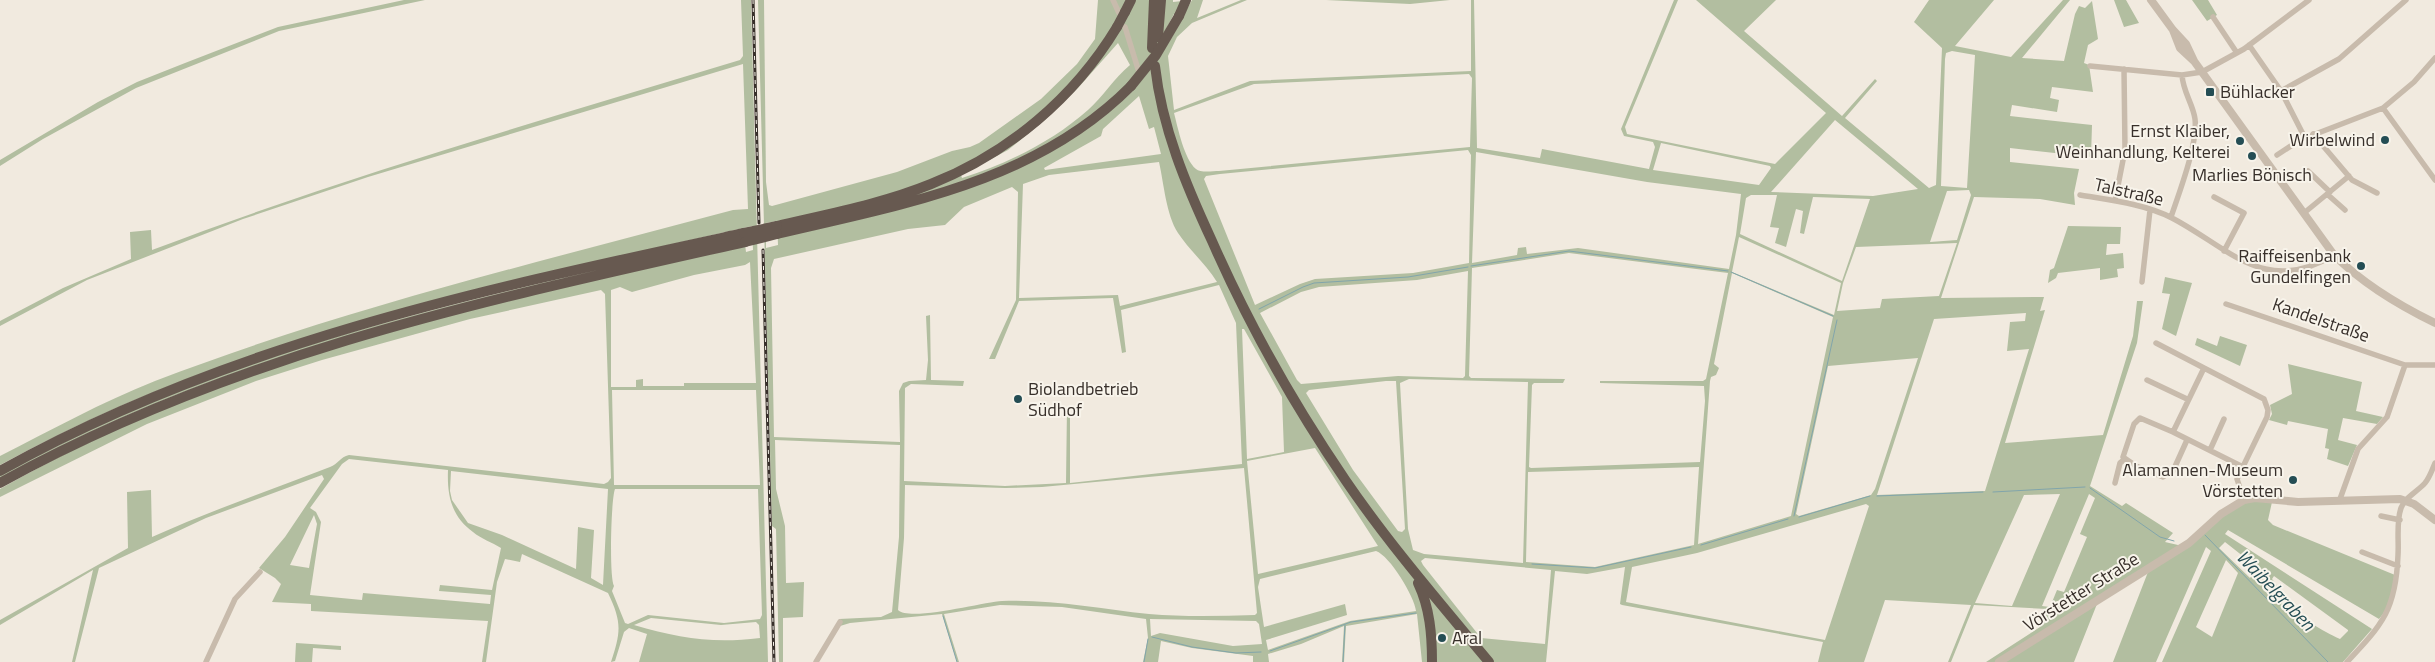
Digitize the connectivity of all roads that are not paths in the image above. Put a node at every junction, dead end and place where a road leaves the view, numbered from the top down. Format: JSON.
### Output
{"nodes":[{"id":1,"x":1112,"y":0,"type":"edge"},
{"id":2,"x":1131,"y":0,"type":"edge"},
{"id":3,"x":1154,"y":0,"type":"edge"},
{"id":4,"x":1161,"y":0,"type":"edge"},
{"id":5,"x":1186,"y":0,"type":"edge"},
{"id":6,"x":2152,"y":0,"type":"edge"},
{"id":7,"x":2309,"y":0,"type":"edge"},
{"id":8,"x":2406,"y":0,"type":"edge"},
{"id":9,"x":1122,"y":12,"type":"junction"},
{"id":10,"x":2213,"y":17,"type":"dead end"},
{"id":11,"x":1121,"y":27,"type":"junction"},
{"id":12,"x":2249,"y":45,"type":"junction"},
{"id":13,"x":2237,"y":53,"type":"junction"},
{"id":14,"x":2435,"y":58,"type":"edge"},
{"id":15,"x":2429,"y":64,"type":"junction"},
{"id":16,"x":1155,"y":66,"type":"dead end"},
{"id":17,"x":2090,"y":66,"type":"dead end"},
{"id":18,"x":1138,"y":69,"type":"dead end"},
{"id":19,"x":2124,"y":69,"type":"junction"},
{"id":20,"x":2435,"y":71,"type":"edge"},
{"id":21,"x":2202,"y":72,"type":"junction"},
{"id":22,"x":2182,"y":75,"type":"junction"},
{"id":23,"x":2281,"y":90,"type":"junction"},
{"id":24,"x":2383,"y":108,"type":"junction"},
{"id":25,"x":2312,"y":134,"type":"junction"},
{"id":26,"x":2305,"y":138,"type":"junction"},
{"id":27,"x":2277,"y":155,"type":"dead end"},
{"id":28,"x":2308,"y":171,"type":"dead end"},
{"id":29,"x":2349,"y":176,"type":"junction"},
{"id":30,"x":2435,"y":180,"type":"edge"},
{"id":31,"x":2328,"y":193,"type":"junction"},
{"id":32,"x":2377,"y":193,"type":"dead end"},
{"id":33,"x":2080,"y":195,"type":"dead end"},
{"id":34,"x":2214,"y":197,"type":"dead end"},
{"id":35,"x":2115,"y":201,"type":"junction"},
{"id":36,"x":2150,"y":210,"type":"junction"},
{"id":37,"x":2345,"y":210,"type":"dead end"},
{"id":38,"x":2304,"y":213,"type":"junction"},
{"id":39,"x":2171,"y":217,"type":"junction"},
{"id":40,"x":777,"y":230,"type":"junction"},
{"id":41,"x":745,"y":237,"type":"junction"},
{"id":42,"x":2224,"y":251,"type":"junction"},
{"id":43,"x":2334,"y":254,"type":"junction"},
{"id":44,"x":2142,"y":282,"type":"dead end"},
{"id":45,"x":2226,"y":304,"type":"dead end"},
{"id":46,"x":2435,"y":323,"type":"edge"},
{"id":47,"x":2156,"y":343,"type":"dead end"},
{"id":48,"x":2405,"y":365,"type":"junction"},
{"id":49,"x":2435,"y":365,"type":"edge"},
{"id":50,"x":2204,"y":368,"type":"junction"},
{"id":51,"x":2147,"y":380,"type":"dead end"},
{"id":52,"x":2187,"y":399,"type":"junction"},
{"id":53,"x":2224,"y":419,"type":"dead end"},
{"id":54,"x":2173,"y":432,"type":"junction"},
{"id":55,"x":2187,"y":440,"type":"junction"},
{"id":56,"x":2210,"y":450,"type":"junction"},
{"id":57,"x":2125,"y":459,"type":"junction"},
{"id":58,"x":2435,"y":463,"type":"edge"},
{"id":59,"x":2243,"y":467,"type":"junction"},
{"id":60,"x":0,"y":471,"type":"edge"},
{"id":61,"x":0,"y":483,"type":"edge"},
{"id":62,"x":2115,"y":483,"type":"dead end"},
{"id":63,"x":1357,"y":497,"type":"junction"},
{"id":64,"x":2340,"y":499,"type":"junction"},
{"id":65,"x":2244,"y":500,"type":"junction"},
{"id":66,"x":2406,"y":500,"type":"junction"},
{"id":67,"x":2381,"y":516,"type":"dead end"},
{"id":68,"x":2400,"y":520,"type":"junction"},
{"id":69,"x":2435,"y":520,"type":"edge"},
{"id":70,"x":2362,"y":552,"type":"dead end"},
{"id":71,"x":2398,"y":566,"type":"junction"},
{"id":72,"x":260,"y":572,"type":"dead end"},
{"id":73,"x":1418,"y":583,"type":"junction"},
{"id":74,"x":840,"y":622,"type":"dead end"},
{"id":75,"x":206,"y":662,"type":"edge"},
{"id":76,"x":816,"y":662,"type":"edge"},
{"id":77,"x":1432,"y":662,"type":"edge"},
{"id":78,"x":1483,"y":662,"type":"edge"},
{"id":79,"x":1489,"y":662,"type":"edge"},
{"id":80,"x":1999,"y":662,"type":"edge"},
{"id":81,"x":2347,"y":662,"type":"edge"}],
"edges":[{"from":1,"to":9,"type":"street"},
{"from":2,"to":9,"type":"highway"},
{"from":3,"to":4,"type":"highway"},
{"from":5,"to":40,"type":"highway","bridge":true},
{"from":6,"to":21,"type":"street"},
{"from":7,"to":12,"type":"street"},
{"from":8,"to":23,"type":"street"},
{"from":9,"to":11,"type":"highway","bridge":true},
{"from":10,"to":13,"type":"street"},
{"from":11,"to":18,"type":"street"},
{"from":11,"to":40,"type":"highway"},
{"from":12,"to":13,"type":"street"},
{"from":12,"to":23,"type":"street"},
{"from":13,"to":21,"type":"street"},
{"from":14,"to":15,"type":"street"},
{"from":15,"to":20,"type":"street"},
{"from":15,"to":24,"type":"street"},
{"from":16,"to":63,"type":"highway"},
{"from":17,"to":19,"type":"street"},
{"from":19,"to":22,"type":"street"},
{"from":19,"to":35,"type":"street"},
{"from":21,"to":22,"type":"street"},
{"from":21,"to":38,"type":"street"},
{"from":22,"to":39,"type":"street"},
{"from":23,"to":26,"type":"street"},
{"from":24,"to":25,"type":"street"},
{"from":24,"to":30,"type":"street"},
{"from":25,"to":26,"type":"street"},
{"from":25,"to":29,"type":"street"},
{"from":26,"to":27,"type":"street"},
{"from":28,"to":31,"type":"street"},
{"from":29,"to":31,"type":"street"},
{"from":29,"to":32,"type":"street"},
{"from":31,"to":37,"type":"street"},
{"from":31,"to":38,"type":"street"},
{"from":33,"to":35,"type":"street","name":"Talstraße"},
{"from":34,"to":42,"type":"street"},
{"from":35,"to":36,"type":"street","name":"Talstraße"},
{"from":36,"to":39,"type":"street","name":"Talstraße"},
{"from":36,"to":44,"type":"street"},
{"from":38,"to":43,"type":"street"},
{"from":39,"to":42,"type":"street","name":"Talstraße"},
{"from":40,"to":41,"type":"highway","bridge":true},
{"from":41,"to":60,"type":"highway"},
{"from":41,"to":61,"type":"highway"},
{"from":42,"to":43,"type":"street","name":"Talstraße"},
{"from":43,"to":46,"type":"street"},
{"from":45,"to":48,"type":"street","name":"Kandelstraße"},
{"from":47,"to":50,"type":"street"},
{"from":48,"to":49,"type":"street","name":"Kandelstraße"},
{"from":48,"to":64,"type":"street"},
{"from":50,"to":52,"type":"street"},
{"from":50,"to":59,"type":"street"},
{"from":51,"to":52,"type":"street"},
{"from":52,"to":54,"type":"street"},
{"from":53,"to":56,"type":"street"},
{"from":54,"to":55,"type":"street"},
{"from":54,"to":57,"type":"street"},
{"from":55,"to":56,"type":"street"},
{"from":55,"to":57,"type":"street"},
{"from":56,"to":59,"type":"street"},
{"from":57,"to":62,"type":"street"},
{"from":58,"to":66,"type":"street"},
{"from":59,"to":65,"type":"street"},
{"from":63,"to":73,"type":"highway"},
{"from":63,"to":79,"type":"highway"},
{"from":64,"to":65,"type":"street"},
{"from":64,"to":66,"type":"street"},
{"from":65,"to":80,"type":"street","name":"Vörstetter Straße"},
{"from":66,"to":68,"type":"street"},
{"from":66,"to":69,"type":"street"},
{"from":67,"to":68,"type":"street"},
{"from":68,"to":71,"type":"street"},
{"from":70,"to":71,"type":"street"},
{"from":71,"to":81,"type":"street"},
{"from":72,"to":75,"type":"street"},
{"from":73,"to":77,"type":"highway"},
{"from":73,"to":78,"type":"highway"},
{"from":74,"to":76,"type":"street"}]}
